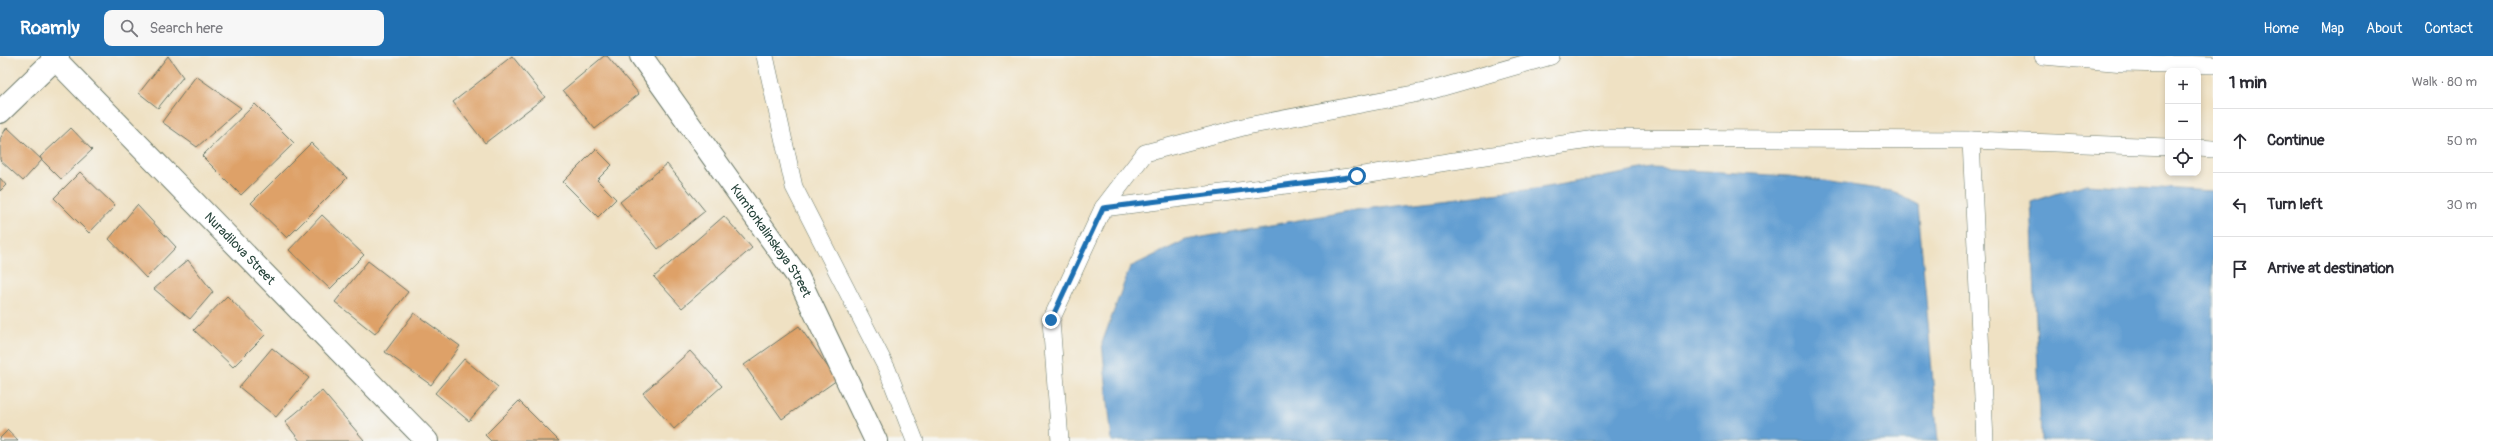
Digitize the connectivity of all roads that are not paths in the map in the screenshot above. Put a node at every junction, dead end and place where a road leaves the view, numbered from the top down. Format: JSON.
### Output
{"nodes":[{"id":1,"x":641,"y":56,"type":"edge"},
{"id":2,"x":765,"y":56,"type":"edge"},
{"id":3,"x":1551,"y":56,"type":"edge"},
{"id":4,"x":2043,"y":56,"type":"edge"},
{"id":5,"x":55,"y":57,"type":"edge"},
{"id":6,"x":2213,"y":64,"type":"edge"},
{"id":7,"x":0,"y":112,"type":"edge"},
{"id":8,"x":1971,"y":140,"type":"junction"},
{"id":9,"x":2165,"y":147,"type":"edge"},
{"id":10,"x":2201,"y":148,"type":"edge"},
{"id":11,"x":2213,"y":149,"type":"edge"},
{"id":12,"x":1103,"y":208,"type":"junction"},
{"id":13,"x":427,"y":441,"type":"edge"},
{"id":14,"x":876,"y":441,"type":"edge"},
{"id":15,"x":914,"y":441,"type":"edge"},
{"id":16,"x":1060,"y":441,"type":"edge"},
{"id":17,"x":1985,"y":441,"type":"edge"}],
"edges":[{"from":1,"to":14,"type":"street","name":"Kumtorkalinskaya Street"},
{"from":2,"to":15,"type":"lane"},
{"from":3,"to":12,"type":"lane"},
{"from":4,"to":6,"type":"lane"},
{"from":5,"to":7,"type":"street"},
{"from":5,"to":13,"type":"street","name":"Nuradilova Street"},
{"from":8,"to":9,"type":"lane"},
{"from":8,"to":12,"type":"lane"},
{"from":8,"to":17,"type":"lane"},
{"from":10,"to":11,"type":"lane"},
{"from":12,"to":16,"type":"lane"}]}
